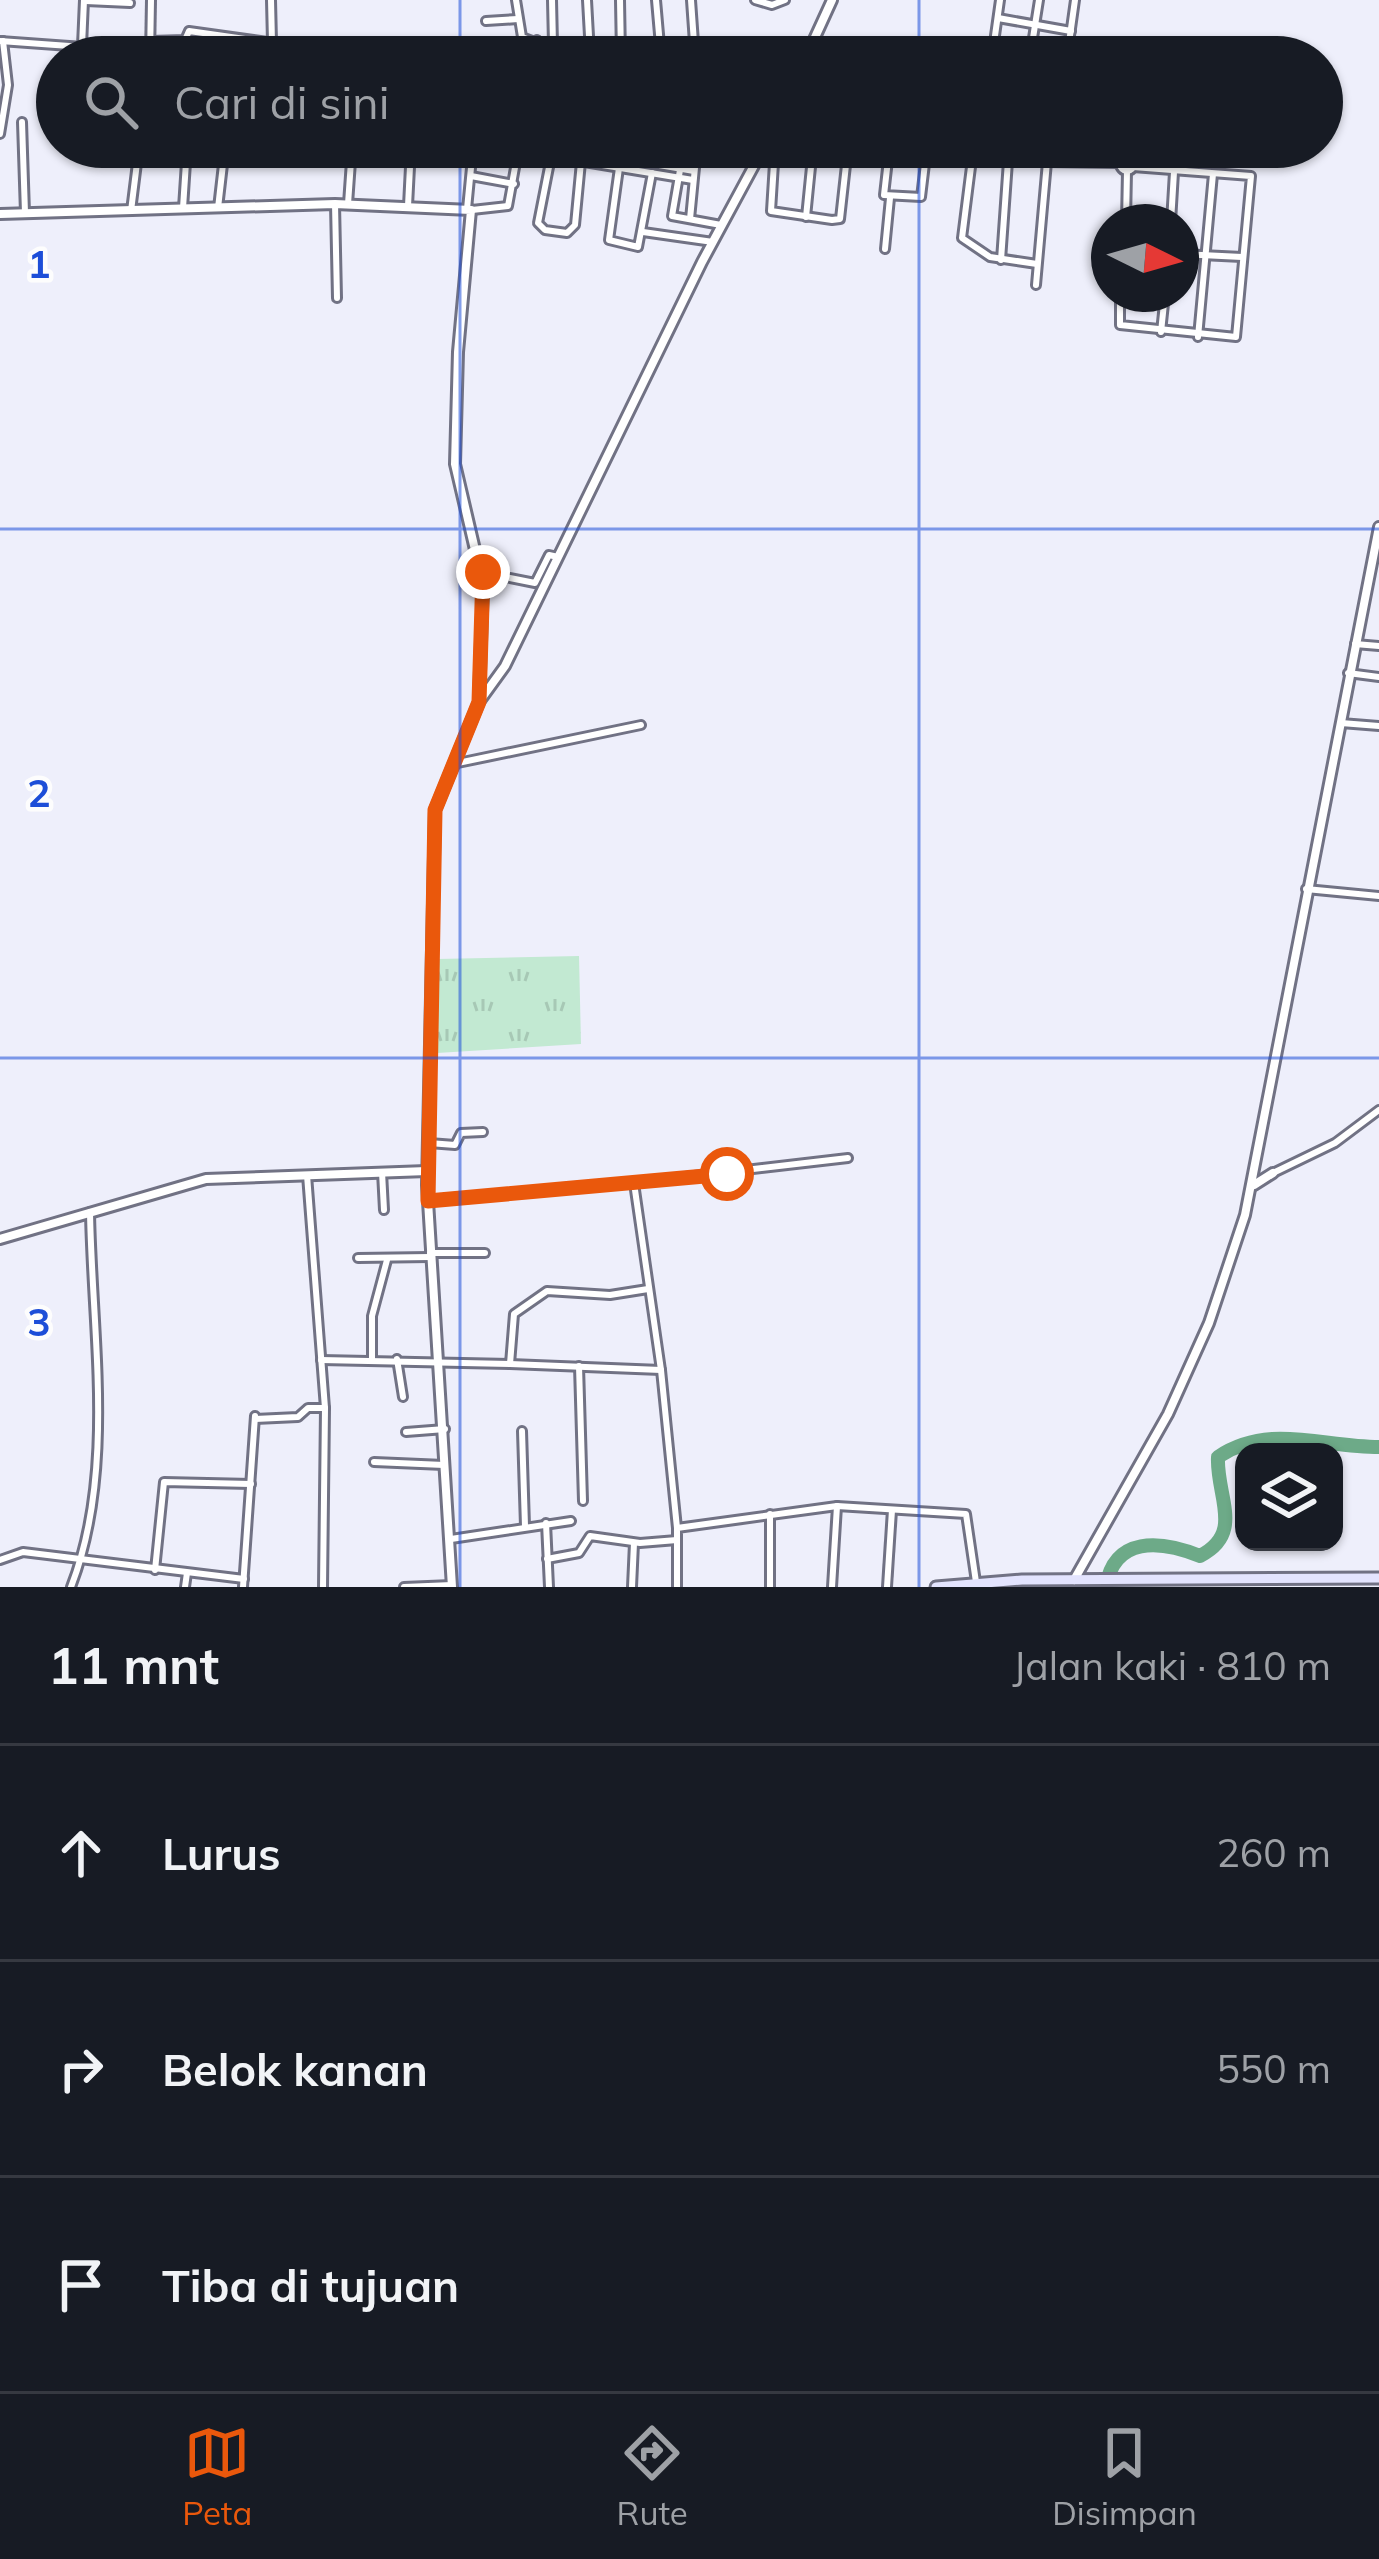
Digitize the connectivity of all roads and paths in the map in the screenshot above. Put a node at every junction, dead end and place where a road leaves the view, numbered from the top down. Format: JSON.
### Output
{"nodes":[{"id":1,"x":151,"y":0,"type":"edge"},
{"id":2,"x":272,"y":0,"type":"edge"},
{"id":3,"x":516,"y":0,"type":"edge"},
{"id":4,"x":552,"y":0,"type":"edge"},
{"id":5,"x":587,"y":0,"type":"edge"},
{"id":6,"x":620,"y":0,"type":"edge"},
{"id":7,"x":656,"y":0,"type":"edge"},
{"id":8,"x":691,"y":0,"type":"edge"},
{"id":9,"x":755,"y":0,"type":"edge"},
{"id":10,"x":785,"y":0,"type":"edge"},
{"id":11,"x":832,"y":0,"type":"edge"},
{"id":12,"x":1000,"y":0,"type":"edge"},
{"id":13,"x":1039,"y":0,"type":"edge"},
{"id":14,"x":1076,"y":0,"type":"edge"},
{"id":15,"x":84,"y":1,"type":"edge"},
{"id":16,"x":130,"y":3,"type":"dead end"},
{"id":17,"x":998,"y":18,"type":"junction"},
{"id":18,"x":518,"y":19,"type":"junction"},
{"id":19,"x":486,"y":21,"type":"dead end"},
{"id":20,"x":1035,"y":24,"type":"junction"},
{"id":21,"x":1071,"y":31,"type":"junction"},
{"id":22,"x":84,"y":36,"type":"edge"},
{"id":23,"x":151,"y":36,"type":"edge"},
{"id":24,"x":186,"y":36,"type":"edge"},
{"id":25,"x":227,"y":36,"type":"edge"},
{"id":26,"x":272,"y":36,"type":"edge"},
{"id":27,"x":522,"y":36,"type":"edge"},
{"id":28,"x":553,"y":36,"type":"edge"},
{"id":29,"x":593,"y":36,"type":"edge"},
{"id":30,"x":621,"y":36,"type":"edge"},
{"id":31,"x":659,"y":36,"type":"edge"},
{"id":32,"x":694,"y":36,"type":"edge"},
{"id":33,"x":816,"y":36,"type":"edge"},
{"id":34,"x":995,"y":36,"type":"edge"},
{"id":35,"x":1033,"y":36,"type":"edge"},
{"id":36,"x":1070,"y":36,"type":"edge"},
{"id":37,"x":1,"y":41,"type":"edge"},
{"id":38,"x":36,"y":43,"type":"edge"},
{"id":39,"x":22,"y":122,"type":"dead end"},
{"id":40,"x":0,"y":134,"type":"edge"},
{"id":41,"x":136,"y":168,"type":"edge"},
{"id":42,"x":186,"y":168,"type":"edge"},
{"id":43,"x":222,"y":168,"type":"edge"},
{"id":44,"x":351,"y":168,"type":"edge"},
{"id":45,"x":410,"y":168,"type":"edge"},
{"id":46,"x":471,"y":168,"type":"edge"},
{"id":47,"x":516,"y":168,"type":"edge"},
{"id":48,"x":549,"y":168,"type":"edge"},
{"id":49,"x":581,"y":168,"type":"edge"},
{"id":50,"x":619,"y":168,"type":"joint"},
{"id":51,"x":662,"y":168,"type":"edge"},
{"id":52,"x":680,"y":168,"type":"edge"},
{"id":53,"x":695,"y":168,"type":"edge"},
{"id":54,"x":754,"y":168,"type":"edge"},
{"id":55,"x":774,"y":168,"type":"edge"},
{"id":56,"x":811,"y":168,"type":"edge"},
{"id":57,"x":846,"y":168,"type":"edge"},
{"id":58,"x":887,"y":168,"type":"edge"},
{"id":59,"x":924,"y":168,"type":"edge"},
{"id":60,"x":971,"y":168,"type":"edge"},
{"id":61,"x":1009,"y":168,"type":"edge"},
{"id":62,"x":1046,"y":168,"type":"edge"},
{"id":63,"x":1130,"y":169,"type":"joint"},
{"id":64,"x":1174,"y":172,"type":"junction"},
{"id":65,"x":652,"y":173,"type":"junction"},
{"id":66,"x":679,"y":173,"type":"junction"},
{"id":67,"x":1213,"y":174,"type":"junction"},
{"id":68,"x":470,"y":176,"type":"junction"},
{"id":69,"x":694,"y":176,"type":"junction"},
{"id":70,"x":514,"y":184,"type":"junction"},
{"id":71,"x":890,"y":198,"type":"junction"},
{"id":72,"x":335,"y":204,"type":"junction"},
{"id":73,"x":1127,"y":204,"type":"edge"},
{"id":74,"x":1172,"y":204,"type":"edge"},
{"id":75,"x":348,"y":205,"type":"junction"},
{"id":76,"x":408,"y":206,"type":"junction"},
{"id":77,"x":218,"y":208,"type":"junction"},
{"id":78,"x":469,"y":209,"type":"junction"},
{"id":79,"x":131,"y":211,"type":"junction"},
{"id":80,"x":183,"y":212,"type":"junction"},
{"id":81,"x":25,"y":213,"type":"junction"},
{"id":82,"x":0,"y":214,"type":"edge"},
{"id":83,"x":806,"y":217,"type":"junction"},
{"id":84,"x":690,"y":219,"type":"junction"},
{"id":85,"x":725,"y":226,"type":"junction"},
{"id":86,"x":644,"y":232,"type":"junction"},
{"id":87,"x":712,"y":242,"type":"junction"},
{"id":88,"x":885,"y":249,"type":"dead end"},
{"id":89,"x":1199,"y":255,"type":"edge"},
{"id":90,"x":1205,"y":255,"type":"junction"},
{"id":91,"x":1242,"y":257,"type":"junction"},
{"id":92,"x":1001,"y":260,"type":"junction"},
{"id":93,"x":1037,"y":264,"type":"junction"},
{"id":94,"x":1036,"y":285,"type":"dead end"},
{"id":95,"x":337,"y":298,"type":"dead end"},
{"id":96,"x":1119,"y":312,"type":"edge"},
{"id":97,"x":1163,"y":312,"type":"edge"},
{"id":98,"x":1161,"y":332,"type":"junction"},
{"id":99,"x":1198,"y":337,"type":"junction"},
{"id":100,"x":1379,"y":532,"type":"edge"},
{"id":101,"x":558,"y":556,"type":"junction"},
{"id":102,"x":480,"y":572,"type":"junction"},
{"id":103,"x":1355,"y":644,"type":"junction"},
{"id":104,"x":1379,"y":646,"type":"edge"},
{"id":105,"x":1348,"y":673,"type":"junction"},
{"id":106,"x":1379,"y":677,"type":"edge"},
{"id":107,"x":479,"y":702,"type":"junction"},
{"id":108,"x":1338,"y":723,"type":"junction"},
{"id":109,"x":641,"y":725,"type":"dead end"},
{"id":110,"x":1379,"y":726,"type":"edge"},
{"id":111,"x":453,"y":764,"type":"junction"},
{"id":112,"x":1306,"y":890,"type":"junction"},
{"id":113,"x":1379,"y":896,"type":"edge"},
{"id":114,"x":1379,"y":1110,"type":"edge"},
{"id":115,"x":482,"y":1132,"type":"dead end"},
{"id":116,"x":429,"y":1146,"type":"junction"},
{"id":117,"x":848,"y":1158,"type":"dead end"},
{"id":118,"x":1257,"y":1165,"type":"junction"},
{"id":119,"x":428,"y":1167,"type":"junction"},
{"id":120,"x":382,"y":1172,"type":"junction"},
{"id":121,"x":1273,"y":1173,"type":"junction"},
{"id":122,"x":307,"y":1174,"type":"junction"},
{"id":123,"x":634,"y":1183,"type":"junction"},
{"id":124,"x":1253,"y":1185,"type":"junction"},
{"id":125,"x":428,"y":1201,"type":"junction"},
{"id":126,"x":383,"y":1210,"type":"dead end"},
{"id":127,"x":90,"y":1212,"type":"junction"},
{"id":128,"x":0,"y":1239,"type":"edge"},
{"id":129,"x":485,"y":1253,"type":"dead end"},
{"id":130,"x":430,"y":1255,"type":"junction"},
{"id":131,"x":358,"y":1258,"type":"dead end"},
{"id":132,"x":387,"y":1260,"type":"junction"},
{"id":133,"x":648,"y":1289,"type":"junction"},
{"id":134,"x":397,"y":1358,"type":"junction"},
{"id":135,"x":321,"y":1360,"type":"junction"},
{"id":136,"x":372,"y":1360,"type":"junction"},
{"id":137,"x":440,"y":1363,"type":"junction"},
{"id":138,"x":510,"y":1364,"type":"junction"},
{"id":139,"x":579,"y":1366,"type":"junction"},
{"id":140,"x":662,"y":1370,"type":"junction"},
{"id":141,"x":403,"y":1397,"type":"dead end"},
{"id":142,"x":325,"y":1408,"type":"junction"},
{"id":143,"x":445,"y":1429,"type":"junction"},
{"id":144,"x":522,"y":1430,"type":"dead end"},
{"id":145,"x":406,"y":1432,"type":"dead end"},
{"id":146,"x":374,"y":1462,"type":"dead end"},
{"id":147,"x":448,"y":1464,"type":"junction"},
{"id":148,"x":251,"y":1484,"type":"junction"},
{"id":149,"x":583,"y":1501,"type":"dead end"},
{"id":150,"x":837,"y":1507,"type":"junction"},
{"id":151,"x":892,"y":1510,"type":"junction"},
{"id":152,"x":770,"y":1514,"type":"junction"},
{"id":153,"x":571,"y":1521,"type":"dead end"},
{"id":154,"x":545,"y":1523,"type":"junction"},
{"id":155,"x":526,"y":1526,"type":"junction"},
{"id":156,"x":676,"y":1528,"type":"junction"},
{"id":157,"x":451,"y":1539,"type":"junction"},
{"id":158,"x":677,"y":1540,"type":"junction"},
{"id":159,"x":634,"y":1543,"type":"junction"},
{"id":160,"x":82,"y":1558,"type":"junction"},
{"id":161,"x":547,"y":1559,"type":"junction"},
{"id":162,"x":0,"y":1560,"type":"edge"},
{"id":163,"x":155,"y":1570,"type":"junction"},
{"id":164,"x":187,"y":1574,"type":"junction"},
{"id":165,"x":1379,"y":1578,"type":"edge"},
{"id":166,"x":1074,"y":1580,"type":"junction"},
{"id":167,"x":976,"y":1582,"type":"junction"},
{"id":168,"x":244,"y":1583,"type":"edge"},
{"id":169,"x":1201,"y":1584,"type":"edge"},
{"id":170,"x":452,"y":1586,"type":"edge"},
{"id":171,"x":71,"y":1587,"type":"edge"},
{"id":172,"x":184,"y":1587,"type":"edge"},
{"id":173,"x":323,"y":1587,"type":"edge"},
{"id":174,"x":404,"y":1587,"type":"edge"},
{"id":175,"x":549,"y":1587,"type":"edge"},
{"id":176,"x":632,"y":1587,"type":"edge"},
{"id":177,"x":677,"y":1587,"type":"edge"},
{"id":178,"x":770,"y":1587,"type":"edge"},
{"id":179,"x":832,"y":1587,"type":"edge"},
{"id":180,"x":887,"y":1587,"type":"edge"},
{"id":181,"x":936,"y":1587,"type":"edge"}],
"edges":[{"from":1,"to":23,"type":"street"},
{"from":2,"to":26,"type":"street"},
{"from":3,"to":18,"type":"street"},
{"from":4,"to":28,"type":"street"},
{"from":5,"to":29,"type":"street"},
{"from":6,"to":30,"type":"street"},
{"from":7,"to":31,"type":"street"},
{"from":8,"to":32,"type":"street"},
{"from":9,"to":10,"type":"street"},
{"from":11,"to":33,"type":"street"},
{"from":12,"to":17,"type":"street"},
{"from":13,"to":20,"type":"street"},
{"from":14,"to":21,"type":"street"},
{"from":15,"to":16,"type":"street"},
{"from":15,"to":22,"type":"street"},
{"from":17,"to":20,"type":"street"},
{"from":17,"to":34,"type":"street"},
{"from":18,"to":19,"type":"street"},
{"from":18,"to":27,"type":"street"},
{"from":20,"to":21,"type":"street"},
{"from":20,"to":35,"type":"street"},
{"from":21,"to":36,"type":"street"},
{"from":24,"to":25,"type":"street"},
{"from":37,"to":38,"type":"street"},
{"from":37,"to":40,"type":"street"},
{"from":39,"to":81,"type":"street"},
{"from":41,"to":79,"type":"street"},
{"from":42,"to":80,"type":"street"},
{"from":43,"to":77,"type":"street"},
{"from":44,"to":75,"type":"street"},
{"from":45,"to":76,"type":"street"},
{"from":46,"to":68,"type":"street"},
{"from":47,"to":70,"type":"street"},
{"from":48,"to":49,"type":"street"},
{"from":50,"to":65,"type":"street"},
{"from":50,"to":86,"type":"street"},
{"from":51,"to":66,"type":"street"},
{"from":52,"to":66,"type":"street"},
{"from":53,"to":69,"type":"street"},
{"from":54,"to":85,"type":"street"},
{"from":55,"to":83,"type":"street"},
{"from":56,"to":83,"type":"street"},
{"from":57,"to":83,"type":"street"},
{"from":58,"to":71,"type":"street"},
{"from":59,"to":71,"type":"street"},
{"from":60,"to":92,"type":"street"},
{"from":61,"to":92,"type":"street"},
{"from":62,"to":93,"type":"street"},
{"from":63,"to":64,"type":"street"},
{"from":63,"to":73,"type":"street"},
{"from":64,"to":67,"type":"street"},
{"from":64,"to":74,"type":"street"},
{"from":65,"to":66,"type":"street"},
{"from":65,"to":86,"type":"street"},
{"from":66,"to":69,"type":"street"},
{"from":66,"to":84,"type":"street"},
{"from":67,"to":90,"type":"street"},
{"from":67,"to":91,"type":"street"},
{"from":68,"to":70,"type":"street"},
{"from":68,"to":78,"type":"street"},
{"from":69,"to":84,"type":"street"},
{"from":70,"to":78,"type":"street"},
{"from":71,"to":88,"type":"street"},
{"from":72,"to":75,"type":"street"},
{"from":72,"to":77,"type":"street"},
{"from":72,"to":95,"type":"street"},
{"from":75,"to":76,"type":"street"},
{"from":76,"to":78,"type":"street"},
{"from":77,"to":80,"type":"street"},
{"from":78,"to":102,"type":"street"},
{"from":79,"to":80,"type":"street"},
{"from":79,"to":81,"type":"street"},
{"from":81,"to":82,"type":"street"},
{"from":84,"to":85,"type":"street"},
{"from":85,"to":87,"type":"street"},
{"from":86,"to":87,"type":"street"},
{"from":87,"to":101,"type":"street"},
{"from":89,"to":90,"type":"street"},
{"from":90,"to":91,"type":"street"},
{"from":90,"to":99,"type":"street"},
{"from":91,"to":99,"type":"street"},
{"from":92,"to":93,"type":"street"},
{"from":93,"to":94,"type":"street"},
{"from":96,"to":98,"type":"street"},
{"from":97,"to":98,"type":"street"},
{"from":98,"to":99,"type":"street"},
{"from":100,"to":103,"type":"street"},
{"from":101,"to":102,"type":"street"},
{"from":101,"to":107,"type":"street"},
{"from":102,"to":107,"type":"street"},
{"from":103,"to":104,"type":"street"},
{"from":103,"to":105,"type":"street"},
{"from":105,"to":106,"type":"street"},
{"from":105,"to":108,"type":"street"},
{"from":107,"to":111,"type":"street"},
{"from":108,"to":110,"type":"street"},
{"from":108,"to":112,"type":"street"},
{"from":109,"to":111,"type":"street"},
{"from":111,"to":116,"type":"street"},
{"from":112,"to":113,"type":"street"},
{"from":112,"to":118,"type":"street"},
{"from":114,"to":121,"type":"street"},
{"from":115,"to":116,"type":"street"},
{"from":116,"to":119,"type":"street"},
{"from":117,"to":123,"type":"street"},
{"from":118,"to":121,"type":"street"},
{"from":118,"to":124,"type":"street"},
{"from":119,"to":120,"type":"street"},
{"from":119,"to":125,"type":"street"},
{"from":120,"to":122,"type":"street"},
{"from":120,"to":126,"type":"street"},
{"from":121,"to":124,"type":"street"},
{"from":122,"to":127,"type":"street"},
{"from":122,"to":135,"type":"street"},
{"from":123,"to":125,"type":"street"},
{"from":123,"to":133,"type":"street"},
{"from":124,"to":166,"type":"street"},
{"from":125,"to":130,"type":"street"},
{"from":127,"to":128,"type":"street"},
{"from":127,"to":160,"type":"street"},
{"from":129,"to":130,"type":"street"},
{"from":130,"to":132,"type":"street"},
{"from":130,"to":137,"type":"street"},
{"from":131,"to":132,"type":"street"},
{"from":132,"to":136,"type":"street"},
{"from":133,"to":138,"type":"street"},
{"from":133,"to":140,"type":"street"},
{"from":134,"to":136,"type":"street"},
{"from":134,"to":137,"type":"street"},
{"from":134,"to":141,"type":"street"},
{"from":135,"to":136,"type":"street"},
{"from":135,"to":142,"type":"street"},
{"from":137,"to":138,"type":"street"},
{"from":137,"to":143,"type":"street"},
{"from":138,"to":139,"type":"street"},
{"from":139,"to":140,"type":"street"},
{"from":139,"to":149,"type":"street"},
{"from":140,"to":156,"type":"street"},
{"from":142,"to":148,"type":"street"},
{"from":142,"to":173,"type":"street"},
{"from":143,"to":145,"type":"street"},
{"from":143,"to":147,"type":"street"},
{"from":144,"to":155,"type":"street"},
{"from":146,"to":147,"type":"street"},
{"from":147,"to":157,"type":"street"},
{"from":148,"to":163,"type":"street"},
{"from":148,"to":168,"type":"street"},
{"from":150,"to":151,"type":"street"},
{"from":150,"to":152,"type":"street"},
{"from":150,"to":179,"type":"street"},
{"from":151,"to":167,"type":"street"},
{"from":151,"to":180,"type":"street"},
{"from":152,"to":156,"type":"street"},
{"from":152,"to":178,"type":"street"},
{"from":153,"to":154,"type":"street"},
{"from":154,"to":155,"type":"street"},
{"from":154,"to":161,"type":"street"},
{"from":155,"to":157,"type":"street"},
{"from":156,"to":158,"type":"street"},
{"from":157,"to":170,"type":"street"},
{"from":158,"to":159,"type":"street"},
{"from":158,"to":177,"type":"street"},
{"from":159,"to":161,"type":"street"},
{"from":159,"to":176,"type":"street"},
{"from":160,"to":162,"type":"street"},
{"from":160,"to":163,"type":"street"},
{"from":160,"to":171,"type":"street"},
{"from":161,"to":175,"type":"street"},
{"from":163,"to":164,"type":"street"},
{"from":164,"to":168,"type":"street"},
{"from":164,"to":172,"type":"street"},
{"from":165,"to":169,"type":"main road"},
{"from":166,"to":167,"type":"main road"},
{"from":166,"to":169,"type":"main road"},
{"from":167,"to":181,"type":"main road"},
{"from":170,"to":174,"type":"street"}]}
